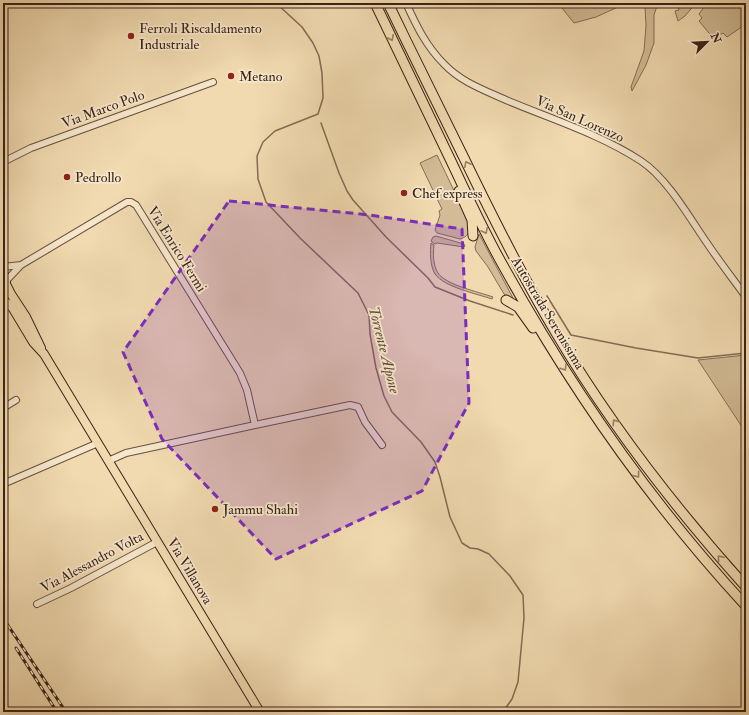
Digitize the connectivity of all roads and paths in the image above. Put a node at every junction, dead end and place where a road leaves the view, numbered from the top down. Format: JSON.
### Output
{"nodes":[{"id":1,"x":374,"y":3,"type":"edge"},
{"id":2,"x":388,"y":3,"type":"edge"},
{"id":3,"x":406,"y":3,"type":"edge"},
{"id":4,"x":213,"y":82,"type":"dead end"},
{"id":5,"x":3,"y":162,"type":"edge"},
{"id":6,"x":452,"y":162,"type":"junction"},
{"id":7,"x":473,"y":236,"type":"dead end"},
{"id":8,"x":21,"y":265,"type":"junction"},
{"id":9,"x":3,"y":267,"type":"edge"},
{"id":10,"x":3,"y":272,"type":"edge"},
{"id":11,"x":5,"y":285,"type":"edge"},
{"id":12,"x":746,"y":297,"type":"edge"},
{"id":13,"x":3,"y":300,"type":"edge"},
{"id":14,"x":506,"y":300,"type":"dead end"},
{"id":15,"x":549,"y":345,"type":"junction"},
{"id":16,"x":44,"y":354,"type":"junction"},
{"id":17,"x":16,"y":400,"type":"dead end"},
{"id":18,"x":3,"y":408,"type":"edge"},
{"id":19,"x":255,"y":425,"type":"junction"},
{"id":20,"x":98,"y":443,"type":"junction"},
{"id":21,"x":382,"y":445,"type":"dead end"},
{"id":22,"x":108,"y":461,"type":"junction"},
{"id":23,"x":3,"y":484,"type":"edge"},
{"id":24,"x":157,"y":542,"type":"junction"},
{"id":25,"x":746,"y":587,"type":"edge"},
{"id":26,"x":37,"y":604,"type":"dead end"},
{"id":27,"x":746,"y":606,"type":"edge"},
{"id":28,"x":260,"y":712,"type":"edge"}],
"edges":[{"from":1,"to":6,"type":"highway","name":"Autostrada Serenissima","one_way":true},
{"from":25,"to":2,"type":"highway","name":"Autostrada Serenissima","one_way":true},
{"from":3,"to":12,"type":"street","name":"Via San Lorenzo"},
{"from":4,"to":5,"type":"street","name":"Via Marco Polo"},
{"from":6,"to":7,"type":"highway"},
{"from":6,"to":15,"type":"highway","name":"Autostrada Serenissima","one_way":true},
{"from":8,"to":9,"type":"street","name":"Via Enrico Fermi"},
{"from":8,"to":11,"type":"street","name":"Via Enrico Fermi"},
{"from":8,"to":19,"type":"street","name":"Via Enrico Fermi"},
{"from":10,"to":11,"type":"main road","name":"Via Villanova"},
{"from":11,"to":16,"type":"main road","name":"Via Villanova"},
{"from":13,"to":16,"type":"main road","name":"Via Villanova"},
{"from":14,"to":15,"type":"highway"},
{"from":15,"to":27,"type":"highway","name":"Autostrada Serenissima","one_way":true},
{"from":16,"to":20,"type":"main road","name":"Via Villanova"},
{"from":17,"to":18,"type":"street"},
{"from":19,"to":21,"type":"street"},
{"from":19,"to":22,"type":"street"},
{"from":20,"to":22,"type":"main road","name":"Via Villanova"},
{"from":20,"to":23,"type":"street"},
{"from":22,"to":24,"type":"main road","name":"Via Villanova"},
{"from":24,"to":26,"type":"street","name":"Via Alessandro Volta"},
{"from":24,"to":28,"type":"main road","name":"Via Villanova"}]}
